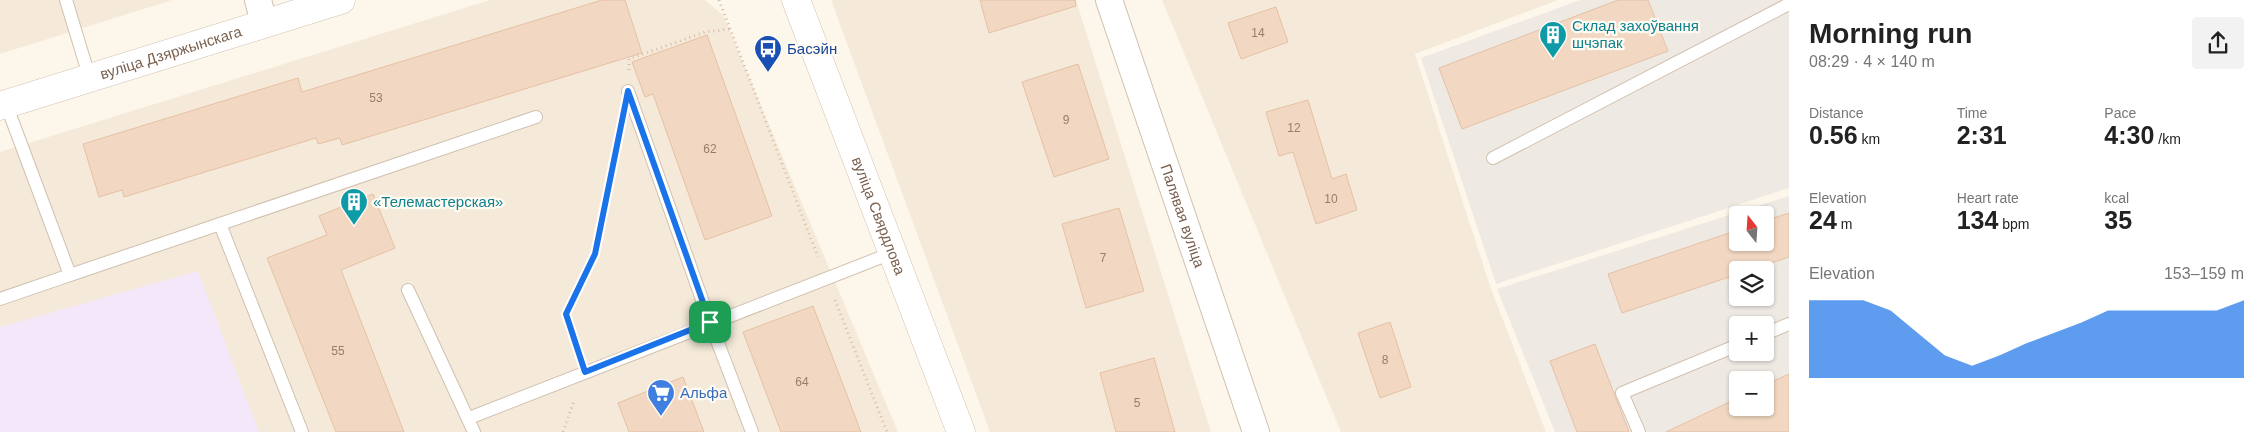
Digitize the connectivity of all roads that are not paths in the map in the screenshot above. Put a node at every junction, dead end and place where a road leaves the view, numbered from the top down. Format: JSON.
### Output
{"nodes":[{"id":1,"x":66,"y":0,"type":"edge"},
{"id":2,"x":341,"y":0,"type":"edge"},
{"id":3,"x":796,"y":0,"type":"edge"},
{"id":4,"x":1109,"y":0,"type":"edge"},
{"id":5,"x":1789,"y":4,"type":"edge"},
{"id":6,"x":261,"y":12,"type":"edge"},
{"id":7,"x":90,"y":79,"type":"junction"},
{"id":8,"x":628,"y":91,"type":"road end"},
{"id":9,"x":3,"y":105,"type":"edge"},
{"id":10,"x":536,"y":117,"type":"dead end"},
{"id":11,"x":1493,"y":158,"type":"dead end"},
{"id":12,"x":220,"y":224,"type":"junction"},
{"id":13,"x":892,"y":253,"type":"junction"},
{"id":14,"x":70,"y":274,"type":"junction"},
{"id":15,"x":408,"y":290,"type":"dead end"},
{"id":16,"x":0,"y":299,"type":"edge"},
{"id":17,"x":710,"y":322,"type":"junction"},
{"id":18,"x":1789,"y":324,"type":"edge"},
{"id":19,"x":1774,"y":330,"type":"edge"},
{"id":20,"x":1729,"y":350,"type":"edge"},
{"id":21,"x":469,"y":418,"type":"junction"},
{"id":22,"x":302,"y":432,"type":"edge"},
{"id":23,"x":474,"y":432,"type":"edge"},
{"id":24,"x":752,"y":432,"type":"edge"},
{"id":25,"x":961,"y":432,"type":"edge"},
{"id":26,"x":1256,"y":432,"type":"edge"},
{"id":27,"x":1640,"y":432,"type":"edge"}],
"edges":[{"from":1,"to":7,"type":"lane"},
{"from":2,"to":6,"type":"main road","name":"вуліца Дзяржынскага"},
{"from":3,"to":13,"type":"main road","name":"вуліца Свярдлова"},
{"from":4,"to":26,"type":"street","name":"Палявая вуліца"},
{"from":5,"to":11,"type":"lane"},
{"from":6,"to":7,"type":"main road","name":"вуліца Дзяржынскага"},
{"from":7,"to":9,"type":"main road","name":"вуліца Дзяржынскага"},
{"from":8,"to":17,"type":"lane"},
{"from":9,"to":14,"type":"lane"},
{"from":10,"to":12,"type":"lane"},
{"from":12,"to":14,"type":"lane"},
{"from":12,"to":22,"type":"lane"},
{"from":13,"to":17,"type":"lane"},
{"from":13,"to":25,"type":"main road","name":"вуліца Свярдлова"},
{"from":14,"to":16,"type":"lane"},
{"from":15,"to":21,"type":"lane"},
{"from":17,"to":21,"type":"lane"},
{"from":17,"to":24,"type":"lane"},
{"from":18,"to":19,"type":"lane"},
{"from":20,"to":27,"type":"lane"},
{"from":21,"to":23,"type":"lane"}]}
